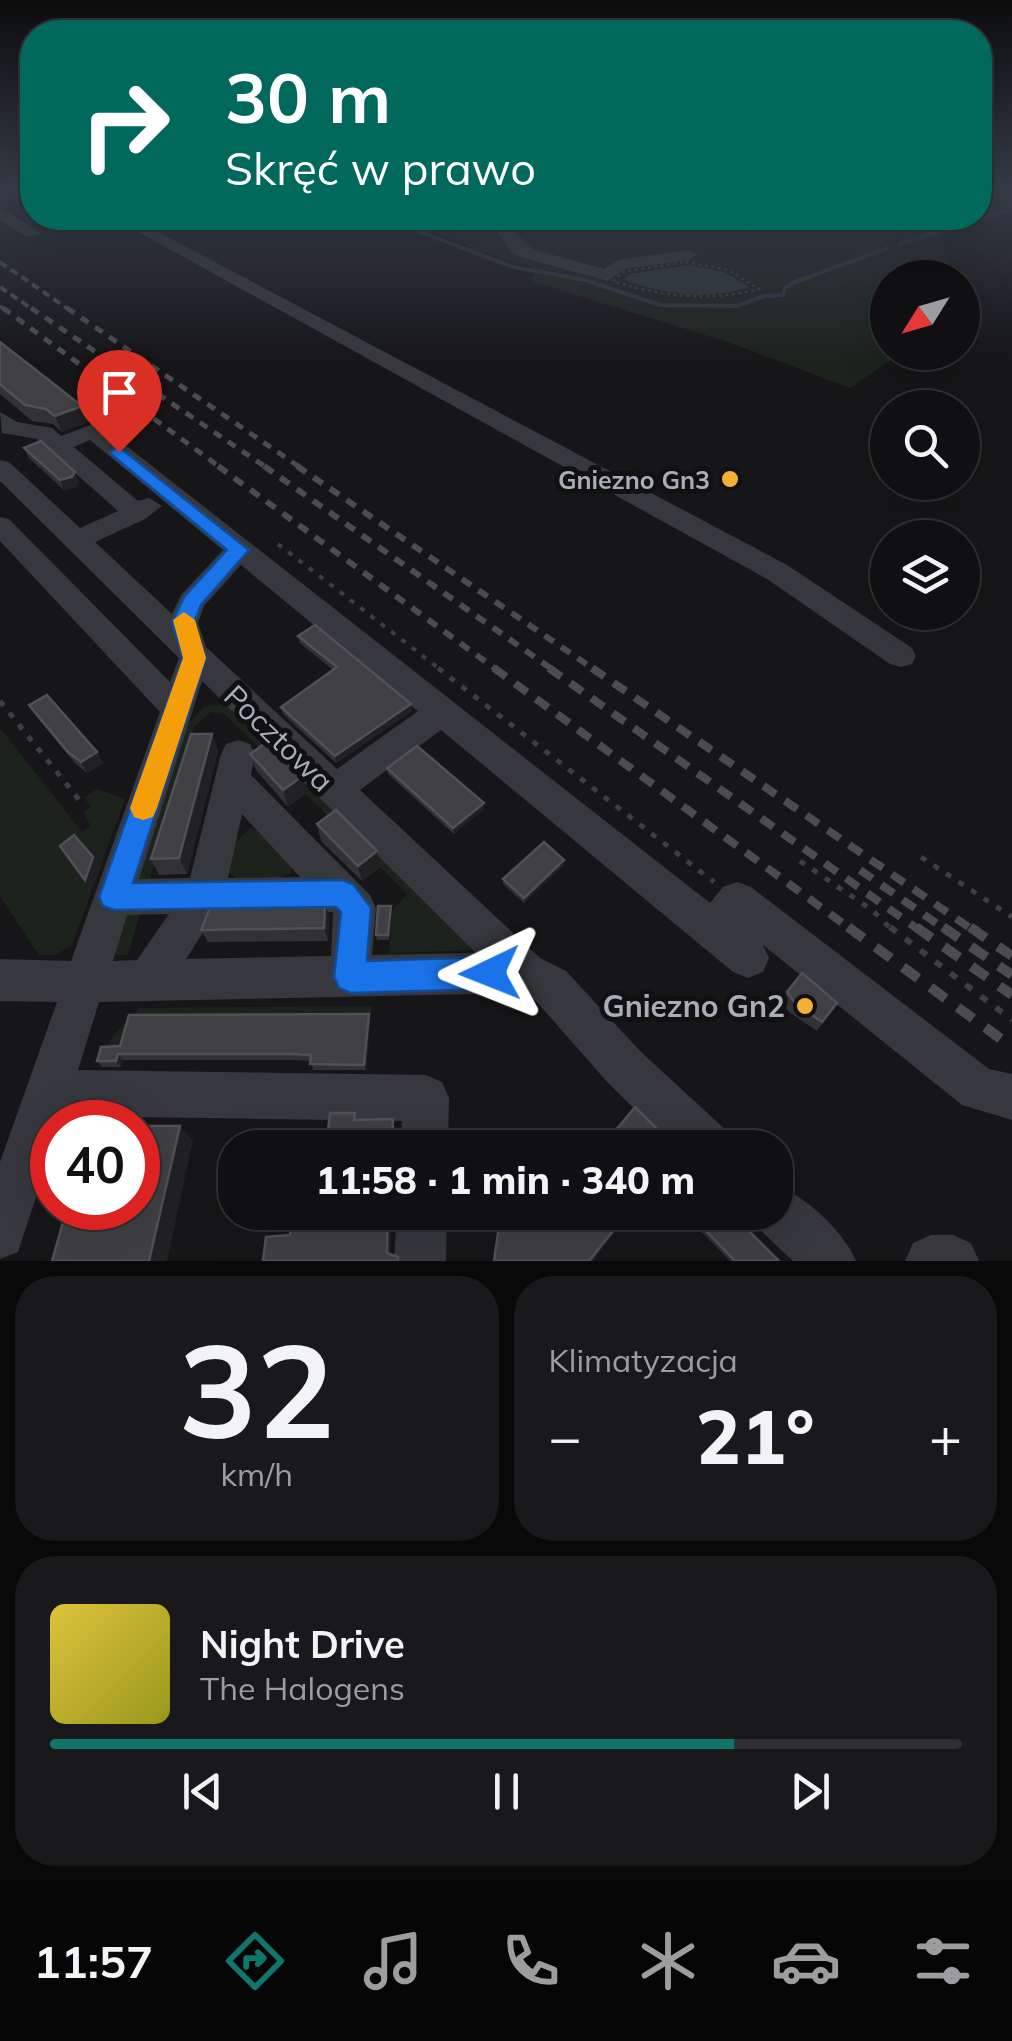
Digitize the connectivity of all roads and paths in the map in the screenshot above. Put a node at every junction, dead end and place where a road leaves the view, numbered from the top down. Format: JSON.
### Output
{"nodes":[{"id":1,"x":173,"y":246,"type":"edge"},
{"id":2,"x":515,"y":246,"type":"edge"},
{"id":3,"x":688,"y":255,"type":"dead end"},
{"id":4,"x":616,"y":272,"type":"junction"},
{"id":5,"x":0,"y":419,"type":"edge"},
{"id":6,"x":58,"y":445,"type":"junction"},
{"id":7,"x":0,"y":468,"type":"edge"},
{"id":8,"x":172,"y":496,"type":"junction"},
{"id":9,"x":136,"y":512,"type":"junction"},
{"id":10,"x":0,"y":525,"type":"edge"},
{"id":11,"x":76,"y":541,"type":"junction"},
{"id":12,"x":278,"y":544,"type":"dead end"},
{"id":13,"x":239,"y":550,"type":"junction"},
{"id":14,"x":902,"y":656,"type":"dead end"},
{"id":15,"x":194,"y":658,"type":"junction"},
{"id":16,"x":0,"y":701,"type":"edge"},
{"id":17,"x":177,"y":709,"type":"junction"},
{"id":18,"x":441,"y":712,"type":"junction"},
{"id":19,"x":334,"y":790,"type":"junction"},
{"id":20,"x":84,"y":806,"type":"dead end"},
{"id":21,"x":921,"y":857,"type":"dead end"},
{"id":22,"x":800,"y":861,"type":"dead end"},
{"id":23,"x":342,"y":894,"type":"junction"},
{"id":24,"x":205,"y":895,"type":"junction"},
{"id":25,"x":114,"y":897,"type":"junction"},
{"id":26,"x":725,"y":915,"type":"junction"},
{"id":27,"x":1012,"y":917,"type":"edge"},
{"id":28,"x":748,"y":958,"type":"dead end"},
{"id":29,"x":525,"y":972,"type":"junction"},
{"id":30,"x":350,"y":977,"type":"junction"},
{"id":31,"x":0,"y":980,"type":"edge"},
{"id":32,"x":148,"y":981,"type":"junction"},
{"id":33,"x":84,"y":982,"type":"junction"},
{"id":34,"x":1012,"y":1020,"type":"edge"},
{"id":35,"x":47,"y":1093,"type":"junction"},
{"id":36,"x":1012,"y":1097,"type":"edge"},
{"id":37,"x":425,"y":1130,"type":"edge"},
{"id":38,"x":691,"y":1130,"type":"edge"},
{"id":39,"x":793,"y":1226,"type":"edge"},
{"id":40,"x":421,"y":1230,"type":"edge"},
{"id":41,"x":0,"y":1234,"type":"edge"},
{"id":42,"x":420,"y":1261,"type":"edge"},
{"id":43,"x":830,"y":1261,"type":"edge"},
{"id":44,"x":931,"y":1261,"type":"edge"},
{"id":45,"x":953,"y":1261,"type":"edge"}],
"edges":[{"from":1,"to":14,"type":"street"},
{"from":2,"to":4,"type":"street"},
{"from":3,"to":4,"type":"street"},
{"from":4,"to":4,"type":"path"},
{"from":5,"to":6,"type":"street"},
{"from":6,"to":8,"type":"street"},
{"from":6,"to":9,"type":"street"},
{"from":7,"to":11,"type":"street"},
{"from":8,"to":9,"type":"street"},
{"from":8,"to":13,"type":"street"},
{"from":9,"to":11,"type":"street"},
{"from":10,"to":17,"type":"street"},
{"from":11,"to":15,"type":"street"},
{"from":12,"to":26,"type":"path"},
{"from":13,"to":15,"type":"street"},
{"from":13,"to":18,"type":"street"},
{"from":15,"to":17,"type":"street","name":"Pocztowa"},
{"from":15,"to":19,"type":"street","name":"Pocztowa"},
{"from":16,"to":20,"type":"path"},
{"from":17,"to":25,"type":"street","name":"Pocztowa"},
{"from":18,"to":19,"type":"street"},
{"from":18,"to":26,"type":"street"},
{"from":19,"to":29,"type":"street","name":"Pocztowa"},
{"from":21,"to":27,"type":"path"},
{"from":22,"to":34,"type":"path"},
{"from":23,"to":24,"type":"street"},
{"from":23,"to":24,"type":"street"},
{"from":23,"to":30,"type":"street"},
{"from":24,"to":25,"type":"street"},
{"from":24,"to":32,"type":"street"},
{"from":25,"to":33,"type":"street","name":"Pocztowa"},
{"from":26,"to":28,"type":"street"},
{"from":26,"to":36,"type":"street"},
{"from":29,"to":30,"type":"street"},
{"from":29,"to":38,"type":"street","name":"Pocztowa"},
{"from":30,"to":32,"type":"street"},
{"from":31,"to":33,"type":"street"},
{"from":32,"to":33,"type":"street"},
{"from":33,"to":35,"type":"street","name":"Pocztowa"},
{"from":35,"to":37,"type":"street"},
{"from":35,"to":41,"type":"street","name":"Pocztowa"},
{"from":39,"to":43,"type":"street"},
{"from":40,"to":42,"type":"street"},
{"from":44,"to":45,"type":"street"}]}
